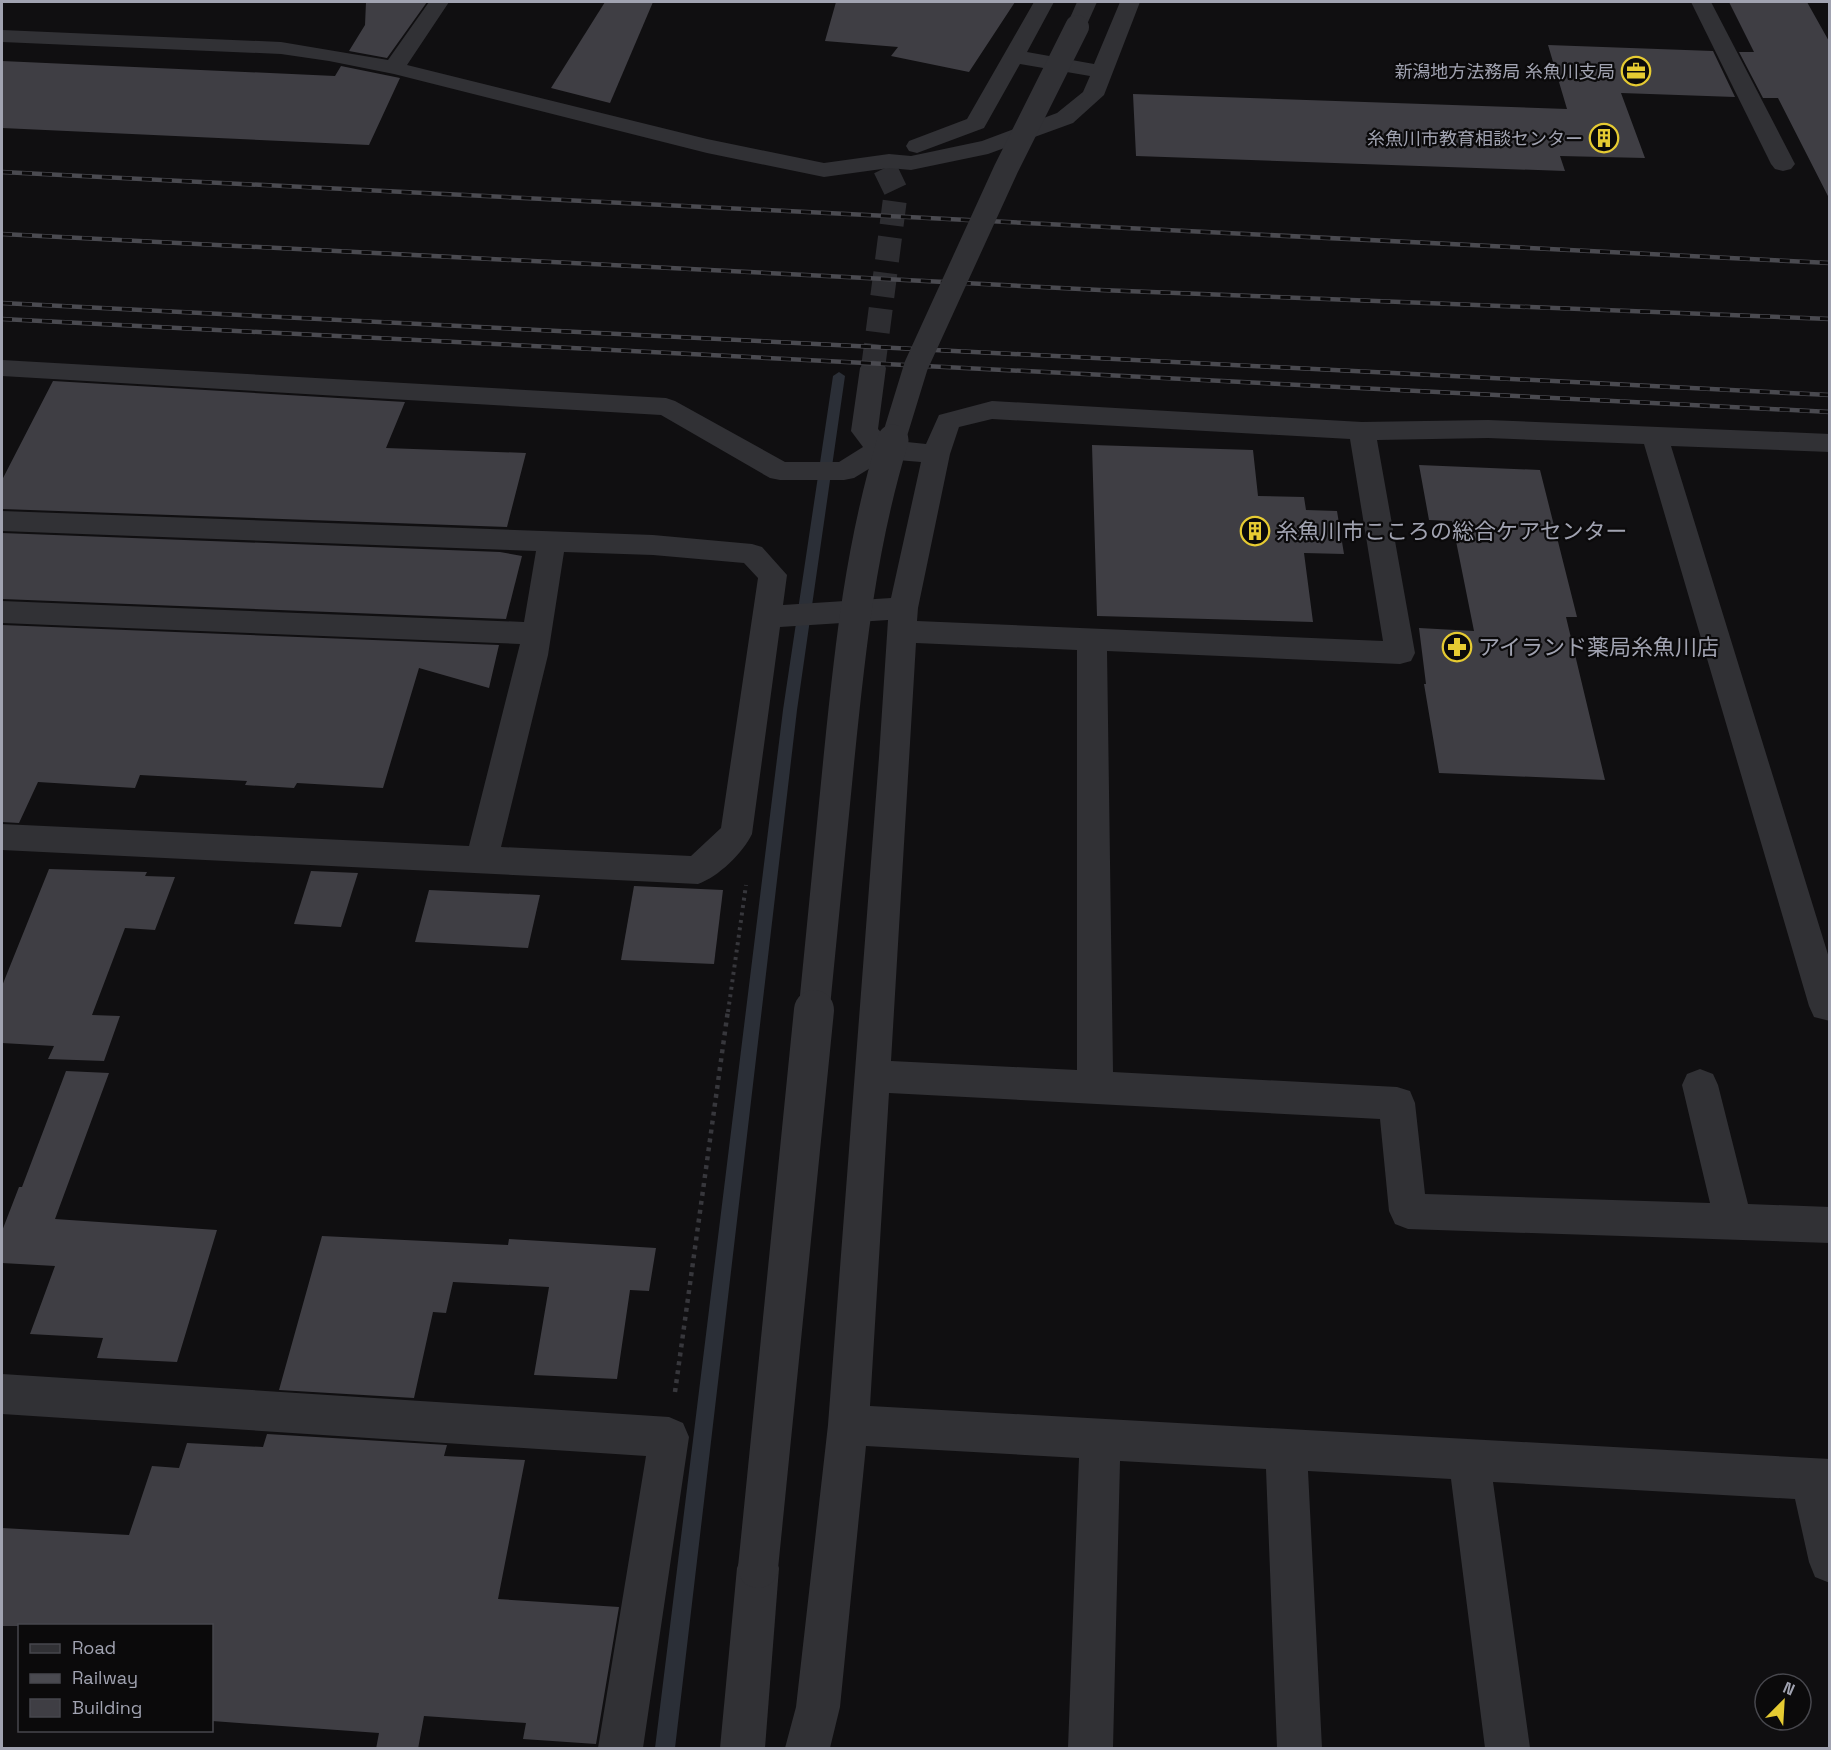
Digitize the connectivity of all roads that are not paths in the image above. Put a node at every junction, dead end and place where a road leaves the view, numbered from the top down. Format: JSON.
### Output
{"nodes":[{"id":1,"x":439,"y":2,"type":"edge"},
{"id":2,"x":1044,"y":2,"type":"edge"},
{"id":3,"x":1130,"y":2,"type":"edge"},
{"id":4,"x":1701,"y":2,"type":"edge"},
{"id":5,"x":1082,"y":14,"type":"edge"},
{"id":6,"x":2,"y":36,"type":"edge"},
{"id":7,"x":1014,"y":56,"type":"junction"},
{"id":8,"x":394,"y":68,"type":"junction"},
{"id":9,"x":1102,"y":72,"type":"junction"},
{"id":10,"x":889,"y":161,"type":"junction"},
{"id":11,"x":1783,"y":164,"type":"dead end"},
{"id":12,"x":2,"y":368,"type":"edge"},
{"id":13,"x":873,"y":368,"type":"tunnel mouth"},
{"id":14,"x":1362,"y":431,"type":"junction"},
{"id":15,"x":1655,"y":436,"type":"junction"},
{"id":16,"x":1830,"y":443,"type":"edge"},
{"id":17,"x":880,"y":449,"type":"junction"},
{"id":18,"x":936,"y":454,"type":"junction"},
{"id":19,"x":2,"y":521,"type":"edge"},
{"id":20,"x":552,"y":541,"type":"junction"},
{"id":21,"x":2,"y":612,"type":"edge"},
{"id":22,"x":767,"y":617,"type":"junction"},
{"id":23,"x":902,"y":619,"type":"junction"},
{"id":24,"x":536,"y":634,"type":"junction"},
{"id":25,"x":1092,"y":639,"type":"junction"},
{"id":26,"x":2,"y":837,"type":"edge"},
{"id":27,"x":481,"y":861,"type":"junction"},
{"id":28,"x":1830,"y":1006,"type":"edge"},
{"id":29,"x":873,"y":1077,"type":"junction"},
{"id":30,"x":1700,"y":1085,"type":"dead end"},
{"id":31,"x":1095,"y":1088,"type":"junction"},
{"id":32,"x":1733,"y":1222,"type":"junction"},
{"id":33,"x":1830,"y":1225,"type":"edge"},
{"id":34,"x":2,"y":1394,"type":"edge"},
{"id":35,"x":848,"y":1425,"type":"junction"},
{"id":36,"x":1100,"y":1439,"type":"junction"},
{"id":37,"x":1286,"y":1449,"type":"junction"},
{"id":38,"x":1468,"y":1459,"type":"junction"},
{"id":39,"x":1820,"y":1479,"type":"edge"},
{"id":40,"x":1830,"y":1562,"type":"edge"},
{"id":41,"x":621,"y":1749,"type":"edge"},
{"id":42,"x":742,"y":1749,"type":"edge"},
{"id":43,"x":807,"y":1749,"type":"edge"},
{"id":44,"x":1090,"y":1749,"type":"edge"},
{"id":45,"x":1299,"y":1749,"type":"edge"},
{"id":46,"x":1507,"y":1749,"type":"edge"}],
"edges":[{"from":1,"to":8,"type":"street"},
{"from":2,"to":7,"type":"street"},
{"from":3,"to":9,"type":"street"},
{"from":4,"to":11,"type":"street"},
{"from":5,"to":42,"type":"street","bridge":true},
{"from":6,"to":8,"type":"street"},
{"from":7,"to":9,"type":"street"},
{"from":7,"to":10,"type":"street"},
{"from":8,"to":10,"type":"street"},
{"from":9,"to":10,"type":"street"},
{"from":12,"to":17,"type":"street"},
{"from":13,"to":17,"type":"street"},
{"from":14,"to":15,"type":"street"},
{"from":14,"to":18,"type":"street"},
{"from":14,"to":25,"type":"street"},
{"from":15,"to":16,"type":"street"},
{"from":15,"to":28,"type":"street"},
{"from":17,"to":18,"type":"street"},
{"from":18,"to":23,"type":"street"},
{"from":19,"to":20,"type":"street"},
{"from":20,"to":22,"type":"street"},
{"from":20,"to":24,"type":"street"},
{"from":21,"to":24,"type":"street"},
{"from":22,"to":23,"type":"street"},
{"from":22,"to":27,"type":"street"},
{"from":23,"to":25,"type":"street"},
{"from":23,"to":29,"type":"street"},
{"from":24,"to":27,"type":"street"},
{"from":25,"to":31,"type":"street"},
{"from":26,"to":27,"type":"street"},
{"from":29,"to":31,"type":"street"},
{"from":29,"to":35,"type":"street"},
{"from":30,"to":32,"type":"street"},
{"from":31,"to":32,"type":"street"},
{"from":32,"to":33,"type":"street"},
{"from":34,"to":41,"type":"street"},
{"from":35,"to":36,"type":"street"},
{"from":35,"to":43,"type":"street"},
{"from":36,"to":37,"type":"street"},
{"from":36,"to":44,"type":"street"},
{"from":37,"to":38,"type":"street"},
{"from":37,"to":45,"type":"street"},
{"from":38,"to":39,"type":"street"},
{"from":38,"to":46,"type":"street"},
{"from":39,"to":40,"type":"street"}]}
